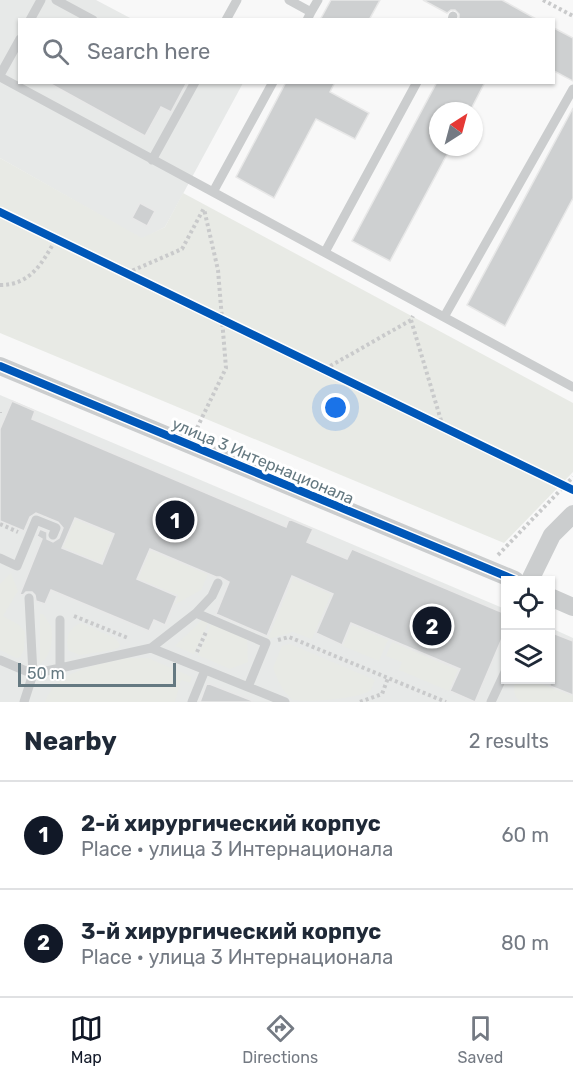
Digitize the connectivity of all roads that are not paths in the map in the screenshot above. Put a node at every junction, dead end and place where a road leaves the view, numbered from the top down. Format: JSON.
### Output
{"nodes":[{"id":1,"x":41,"y":0,"type":"edge"},
{"id":2,"x":56,"y":0,"type":"edge"},
{"id":3,"x":237,"y":0,"type":"edge"},
{"id":4,"x":289,"y":0,"type":"edge"},
{"id":5,"x":318,"y":0,"type":"edge"},
{"id":6,"x":309,"y":16,"type":"edge"},
{"id":7,"x":31,"y":18,"type":"edge"},
{"id":8,"x":89,"y":18,"type":"edge"},
{"id":9,"x":227,"y":18,"type":"edge"},
{"id":10,"x":18,"y":43,"type":"edge"},
{"id":11,"x":0,"y":76,"type":"edge"},
{"id":12,"x":194,"y":84,"type":"edge"},
{"id":13,"x":272,"y":84,"type":"edge"},
{"id":14,"x":416,"y":84,"type":"edge"},
{"id":15,"x":573,"y":89,"type":"edge"},
{"id":16,"x":152,"y":160,"type":"junction"},
{"id":17,"x":213,"y":192,"type":"junction"},
{"id":18,"x":325,"y":252,"type":"junction"},
{"id":19,"x":444,"y":317,"type":"junction"},
{"id":20,"x":0,"y":366,"type":"edge"},
{"id":21,"x":573,"y":387,"type":"edge"},
{"id":22,"x":573,"y":514,"type":"edge"},
{"id":23,"x":53,"y":535,"type":"dead end"},
{"id":24,"x":0,"y":558,"type":"edge"},
{"id":25,"x":505,"y":576,"type":"edge"},
{"id":26,"x":532,"y":576,"type":"edge"},
{"id":27,"x":218,"y":583,"type":"dead end"},
{"id":28,"x":29,"y":598,"type":"dead end"},
{"id":29,"x":555,"y":599,"type":"edge"},
{"id":30,"x":573,"y":608,"type":"edge"},
{"id":31,"x":196,"y":614,"type":"junction"},
{"id":32,"x":62,"y":616,"type":"road end"},
{"id":33,"x":151,"y":648,"type":"junction"},
{"id":34,"x":0,"y":660,"type":"edge"},
{"id":35,"x":60,"y":667,"type":"junction"},
{"id":36,"x":205,"y":670,"type":"junction"},
{"id":37,"x":33,"y":674,"type":"junction"},
{"id":38,"x":501,"y":681,"type":"edge"},
{"id":39,"x":248,"y":687,"type":"junction"},
{"id":40,"x":24,"y":702,"type":"edge"},
{"id":41,"x":192,"y":702,"type":"edge"},
{"id":42,"x":285,"y":702,"type":"edge"},
{"id":43,"x":491,"y":702,"type":"edge"}],
"edges":[{"from":1,"to":7,"type":"lane"},
{"from":2,"to":8,"type":"lane"},
{"from":3,"to":9,"type":"lane"},
{"from":4,"to":6,"type":"lane"},
{"from":5,"to":6,"type":"lane"},
{"from":10,"to":11,"type":"lane"},
{"from":11,"to":16,"type":"lane"},
{"from":12,"to":16,"type":"lane"},
{"from":13,"to":17,"type":"lane"},
{"from":14,"to":18,"type":"lane"},
{"from":15,"to":19,"type":"lane"},
{"from":16,"to":17,"type":"lane"},
{"from":17,"to":18,"type":"lane"},
{"from":18,"to":19,"type":"lane"},
{"from":19,"to":21,"type":"lane"},
{"from":20,"to":25,"type":"street","name":"улица 3 Интернационала"},
{"from":22,"to":26,"type":"street"},
{"from":23,"to":24,"type":"lane"},
{"from":27,"to":31,"type":"lane"},
{"from":28,"to":37,"type":"lane"},
{"from":29,"to":30,"type":"street"},
{"from":31,"to":33,"type":"lane"},
{"from":31,"to":39,"type":"lane"},
{"from":32,"to":35,"type":"lane"},
{"from":33,"to":35,"type":"lane"},
{"from":33,"to":36,"type":"lane"},
{"from":34,"to":37,"type":"lane"},
{"from":35,"to":37,"type":"lane"},
{"from":36,"to":39,"type":"lane"},
{"from":36,"to":41,"type":"lane"},
{"from":37,"to":40,"type":"lane"},
{"from":38,"to":43,"type":"lane"},
{"from":39,"to":42,"type":"lane"}]}
